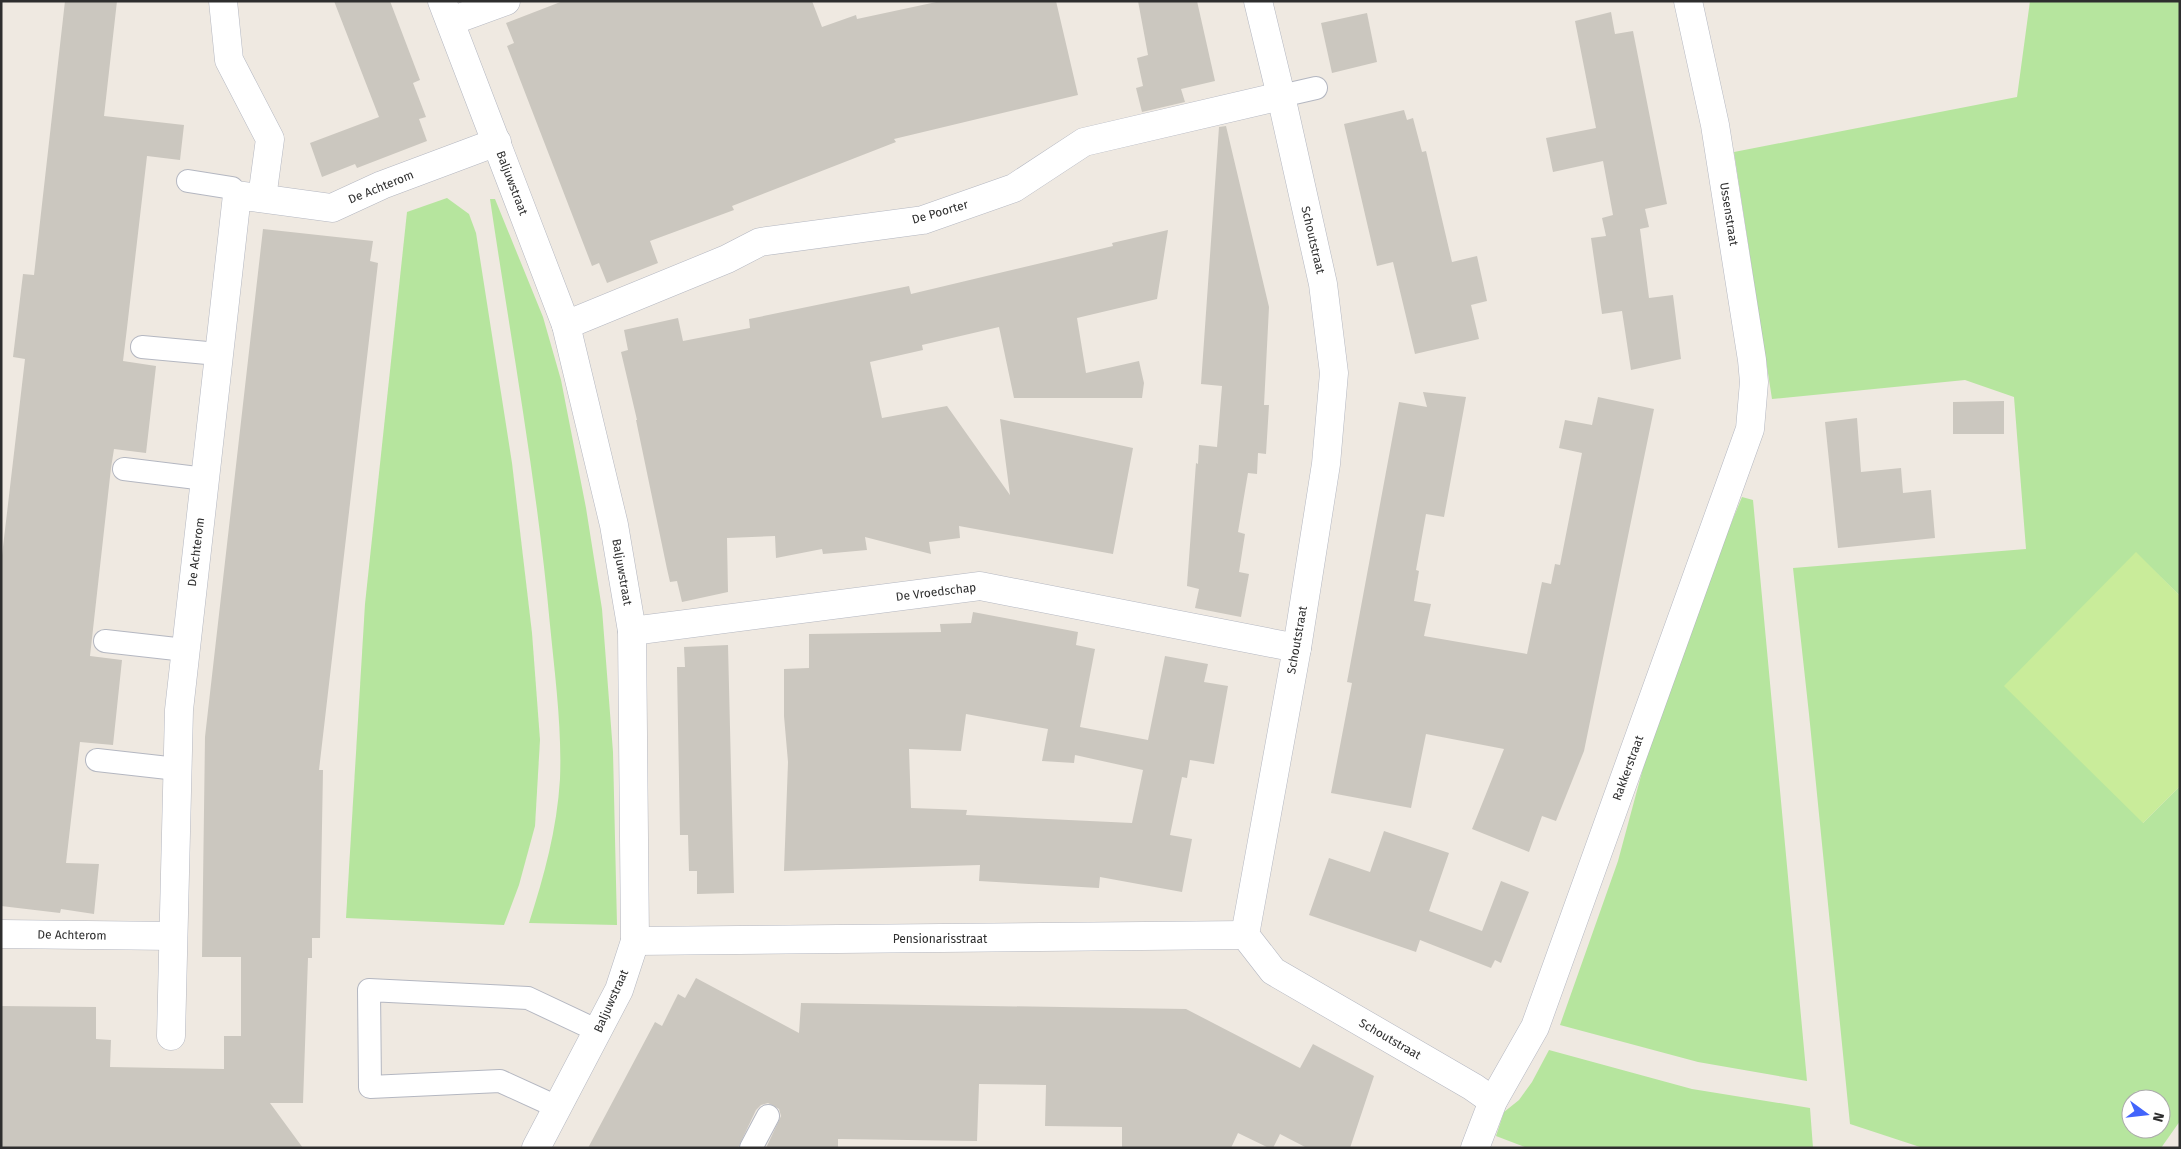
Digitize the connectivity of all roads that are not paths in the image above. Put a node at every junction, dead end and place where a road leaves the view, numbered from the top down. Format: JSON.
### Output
{"nodes":[{"id":1,"x":223,"y":1,"type":"edge"},
{"id":2,"x":506,"y":1,"type":"edge"},
{"id":3,"x":1258,"y":1,"type":"edge"},
{"id":4,"x":1688,"y":1,"type":"edge"},
{"id":5,"x":446,"y":11,"type":"edge"},
{"id":6,"x":1316,"y":88,"type":"dead end"},
{"id":7,"x":1281,"y":96,"type":"junction"},
{"id":8,"x":497,"y":142,"type":"junction"},
{"id":9,"x":188,"y":181,"type":"dead end"},
{"id":10,"x":250,"y":196,"type":"junction"},
{"id":11,"x":566,"y":325,"type":"junction"},
{"id":12,"x":142,"y":347,"type":"dead end"},
{"id":13,"x":218,"y":354,"type":"junction"},
{"id":14,"x":1750,"y":429,"type":"joint"},
{"id":15,"x":124,"y":469,"type":"dead end"},
{"id":16,"x":205,"y":478,"type":"junction"},
{"id":17,"x":632,"y":631,"type":"junction"},
{"id":18,"x":105,"y":641,"type":"dead end"},
{"id":19,"x":1296,"y":648,"type":"junction"},
{"id":20,"x":185,"y":650,"type":"junction"},
{"id":21,"x":98,"y":760,"type":"dead end"},
{"id":22,"x":177,"y":769,"type":"junction"},
{"id":23,"x":1,"y":934,"type":"edge"},
{"id":24,"x":1246,"y":935,"type":"junction"},
{"id":25,"x":173,"y":936,"type":"junction"},
{"id":26,"x":635,"y":941,"type":"junction"},
{"id":27,"x":598,"y":1031,"type":"junction"},
{"id":28,"x":171,"y":1036,"type":"dead end"},
{"id":29,"x":1493,"y":1102,"type":"junction"},
{"id":30,"x":558,"y":1107,"type":"junction"},
{"id":31,"x":768,"y":1116,"type":"dead end"},
{"id":32,"x":536,"y":1148,"type":"edge"},
{"id":33,"x":751,"y":1148,"type":"edge"},
{"id":34,"x":1475,"y":1148,"type":"edge"}],
"edges":[{"from":1,"to":10,"type":"street","name":"De Achterom"},
{"from":2,"to":5,"type":"street"},
{"from":3,"to":7,"type":"street","name":"Schoutstraat"},
{"from":4,"to":14,"type":"street","name":"Ussenstraat"},
{"from":5,"to":8,"type":"street","name":"Baljuwstraat"},
{"from":6,"to":7,"type":"lane"},
{"from":7,"to":11,"type":"street","name":"De Poorter"},
{"from":7,"to":19,"type":"street","name":"Schoutstraat"},
{"from":8,"to":10,"type":"street","name":"De Achterom"},
{"from":8,"to":11,"type":"street","name":"Baljuwstraat"},
{"from":9,"to":10,"type":"lane"},
{"from":10,"to":13,"type":"street","name":"De Achterom"},
{"from":11,"to":17,"type":"street","name":"Baljuwstraat"},
{"from":12,"to":13,"type":"lane"},
{"from":13,"to":16,"type":"street","name":"De Achterom"},
{"from":14,"to":29,"type":"street","name":"Rakkerstraat"},
{"from":15,"to":16,"type":"lane"},
{"from":16,"to":20,"type":"street","name":"De Achterom"},
{"from":17,"to":19,"type":"street","name":"De Vroedschap"},
{"from":17,"to":26,"type":"street","name":"Baljuwstraat"},
{"from":18,"to":20,"type":"lane"},
{"from":19,"to":24,"type":"street","name":"Schoutstraat"},
{"from":20,"to":22,"type":"street","name":"De Achterom"},
{"from":21,"to":22,"type":"lane"},
{"from":22,"to":25,"type":"street","name":"De Achterom"},
{"from":23,"to":25,"type":"street","name":"De Achterom"},
{"from":24,"to":26,"type":"street","name":"Pensionarisstraat"},
{"from":24,"to":29,"type":"street","name":"Schoutstraat"},
{"from":25,"to":28,"type":"street","name":"De Achterom"},
{"from":26,"to":27,"type":"street","name":"Baljuwstraat"},
{"from":27,"to":30,"type":"street","name":"Baljuwstraat"},
{"from":27,"to":30,"type":"lane"},
{"from":29,"to":34,"type":"street"},
{"from":30,"to":32,"type":"street","name":"Baljuwstraat"},
{"from":31,"to":33,"type":"lane"}]}
